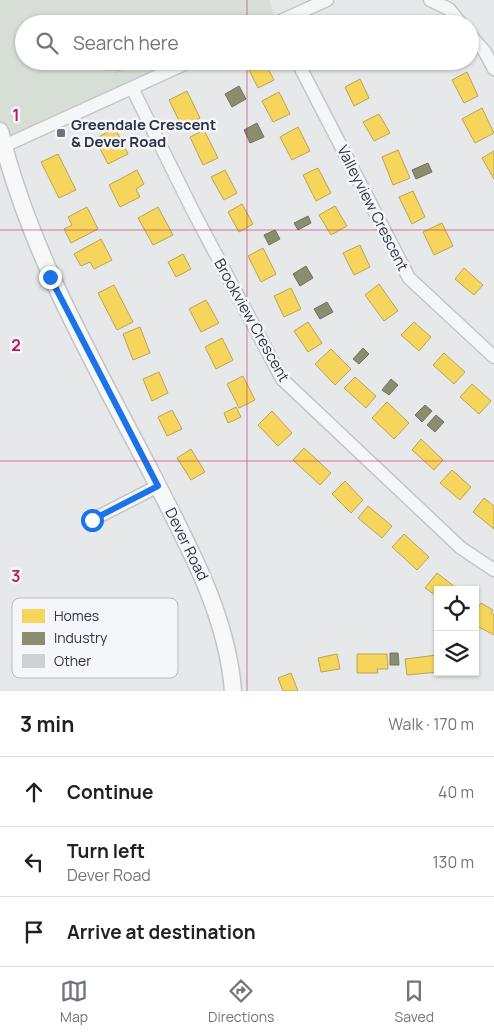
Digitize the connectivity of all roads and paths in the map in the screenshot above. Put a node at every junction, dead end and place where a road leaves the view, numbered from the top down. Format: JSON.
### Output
{"nodes":[{"id":1,"x":327,"y":0,"type":"edge"},
{"id":2,"x":430,"y":0,"type":"edge"},
{"id":3,"x":294,"y":15,"type":"edge"},
{"id":4,"x":454,"y":15,"type":"edge"},
{"id":5,"x":479,"y":45,"type":"edge"},
{"id":6,"x":171,"y":70,"type":"edge"},
{"id":7,"x":302,"y":70,"type":"edge"},
{"id":8,"x":494,"y":70,"type":"edge"},
{"id":9,"x":132,"y":88,"type":"junction"},
{"id":10,"x":2,"y":138,"type":"edge"},
{"id":11,"x":494,"y":357,"type":"edge"},
{"id":12,"x":158,"y":486,"type":"junction"},
{"id":13,"x":92,"y":520,"type":"dead end"},
{"id":14,"x":494,"y":570,"type":"edge"},
{"id":15,"x":233,"y":691,"type":"edge"}],
"edges":[{"from":1,"to":3,"type":"street"},
{"from":2,"to":4,"type":"street"},
{"from":5,"to":8,"type":"street"},
{"from":6,"to":9,"type":"street"},
{"from":7,"to":11,"type":"street","name":"Valleyview Crescent"},
{"from":9,"to":10,"type":"street"},
{"from":9,"to":14,"type":"street","name":"Brookview Crescent"},
{"from":10,"to":12,"type":"main road","name":"Dever Road"},
{"from":12,"to":13,"type":"street"},
{"from":12,"to":15,"type":"main road","name":"Dever Road"}]}
